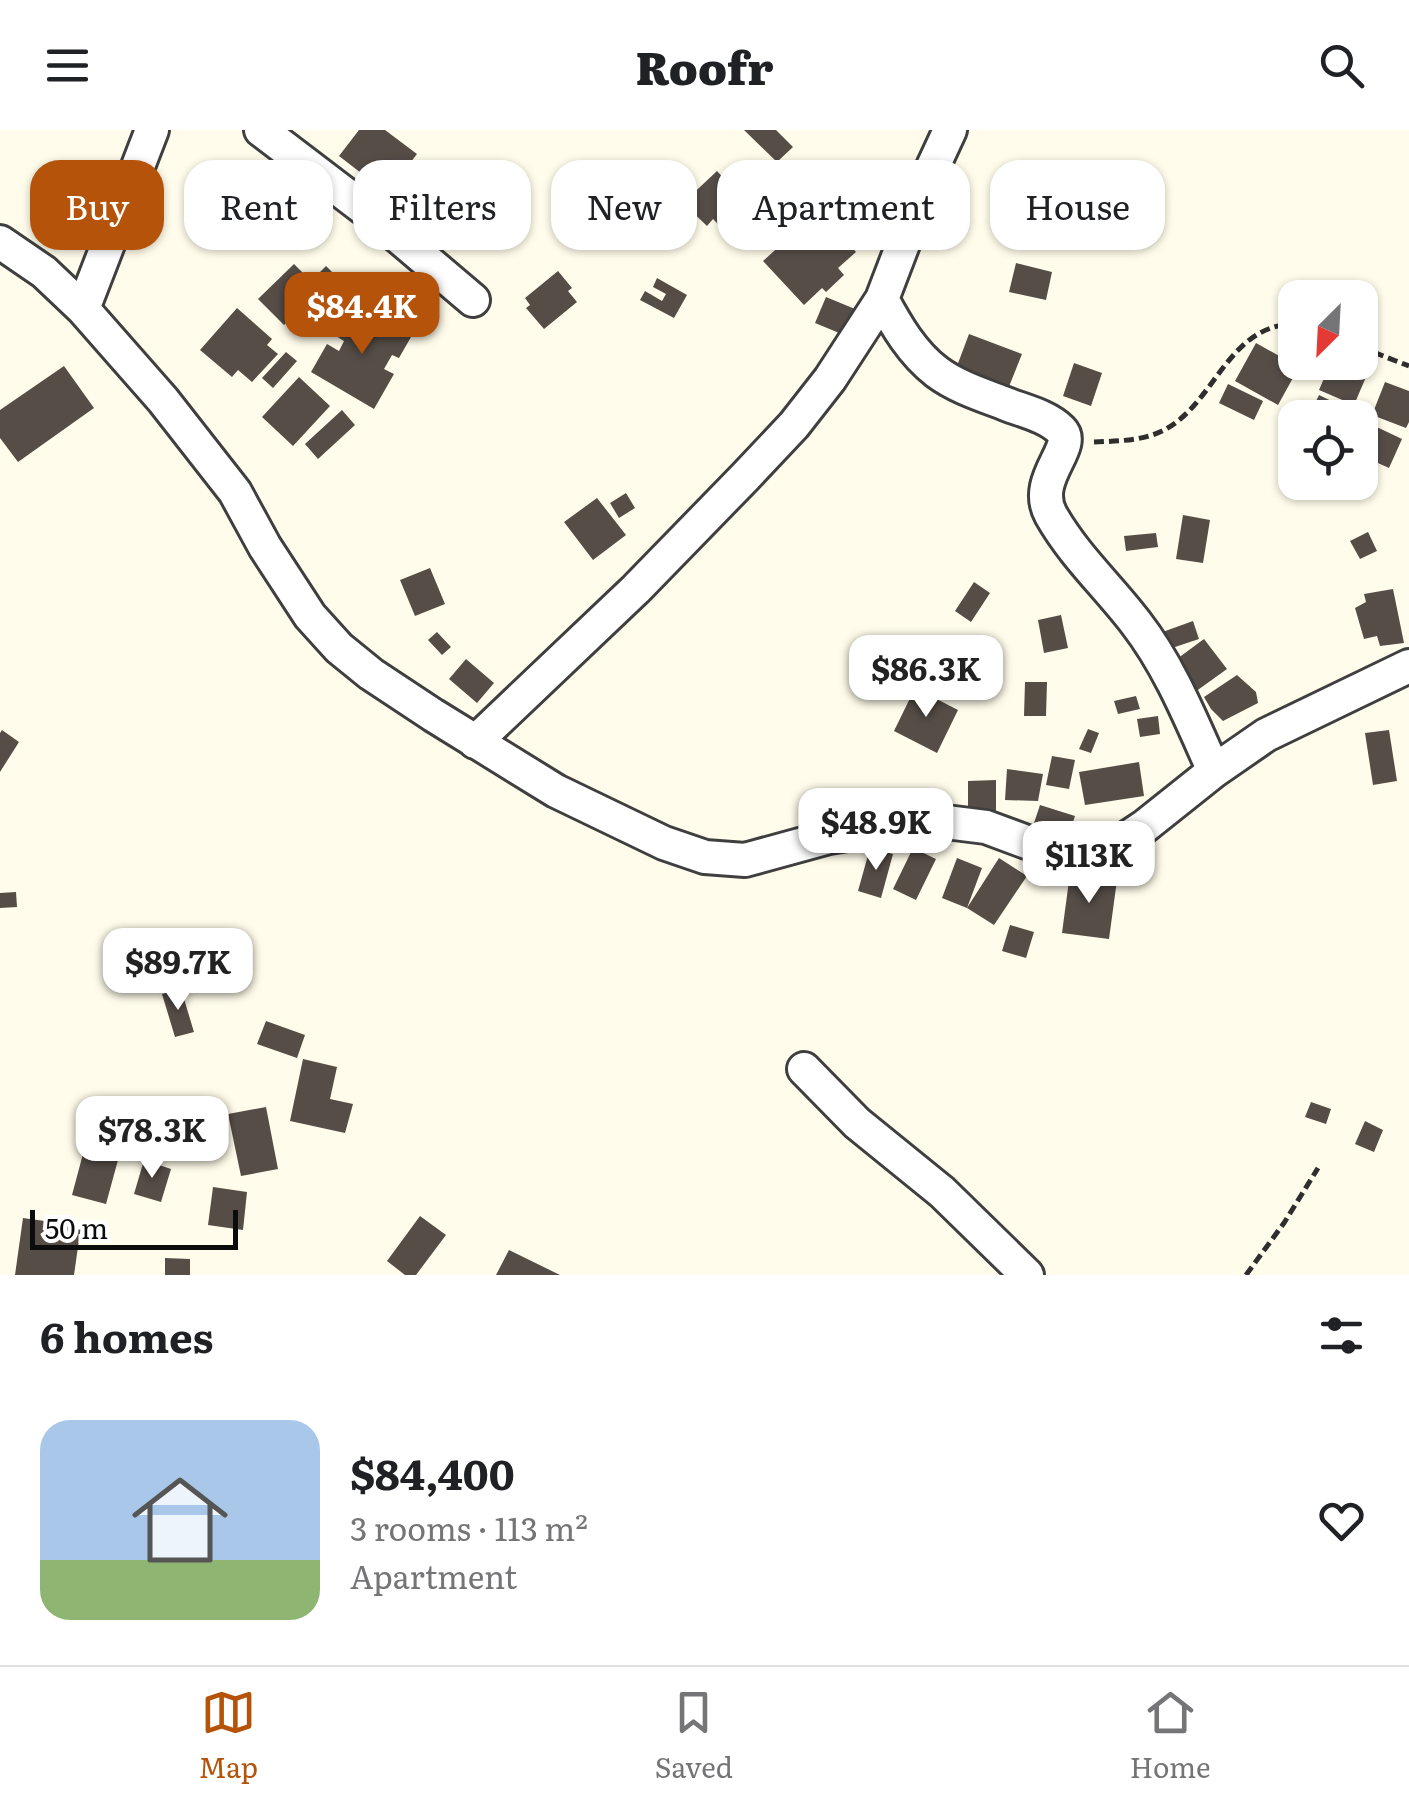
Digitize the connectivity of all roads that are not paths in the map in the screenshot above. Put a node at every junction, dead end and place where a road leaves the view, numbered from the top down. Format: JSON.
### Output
{"nodes":[{"id":1,"x":152,"y":130,"type":"edge"},
{"id":2,"x":262,"y":130,"type":"edge"},
{"id":3,"x":950,"y":130,"type":"edge"},
{"id":4,"x":0,"y":242,"type":"edge"},
{"id":5,"x":882,"y":299,"type":"junction"},
{"id":6,"x":473,"y":300,"type":"dead end"},
{"id":7,"x":83,"y":308,"type":"junction"},
{"id":8,"x":1409,"y":666,"type":"edge"},
{"id":9,"x":475,"y":742,"type":"junction"},
{"id":10,"x":1214,"y":771,"type":"junction"},
{"id":11,"x":804,"y":1069,"type":"dead end"},
{"id":12,"x":1027,"y":1275,"type":"edge"}],
"edges":[{"from":1,"to":7,"type":"street"},
{"from":2,"to":6,"type":"street"},
{"from":3,"to":5,"type":"street"},
{"from":4,"to":7,"type":"street"},
{"from":5,"to":9,"type":"street"},
{"from":5,"to":10,"type":"street"},
{"from":7,"to":9,"type":"street"},
{"from":8,"to":10,"type":"street"},
{"from":9,"to":10,"type":"street"},
{"from":11,"to":12,"type":"street"}]}
